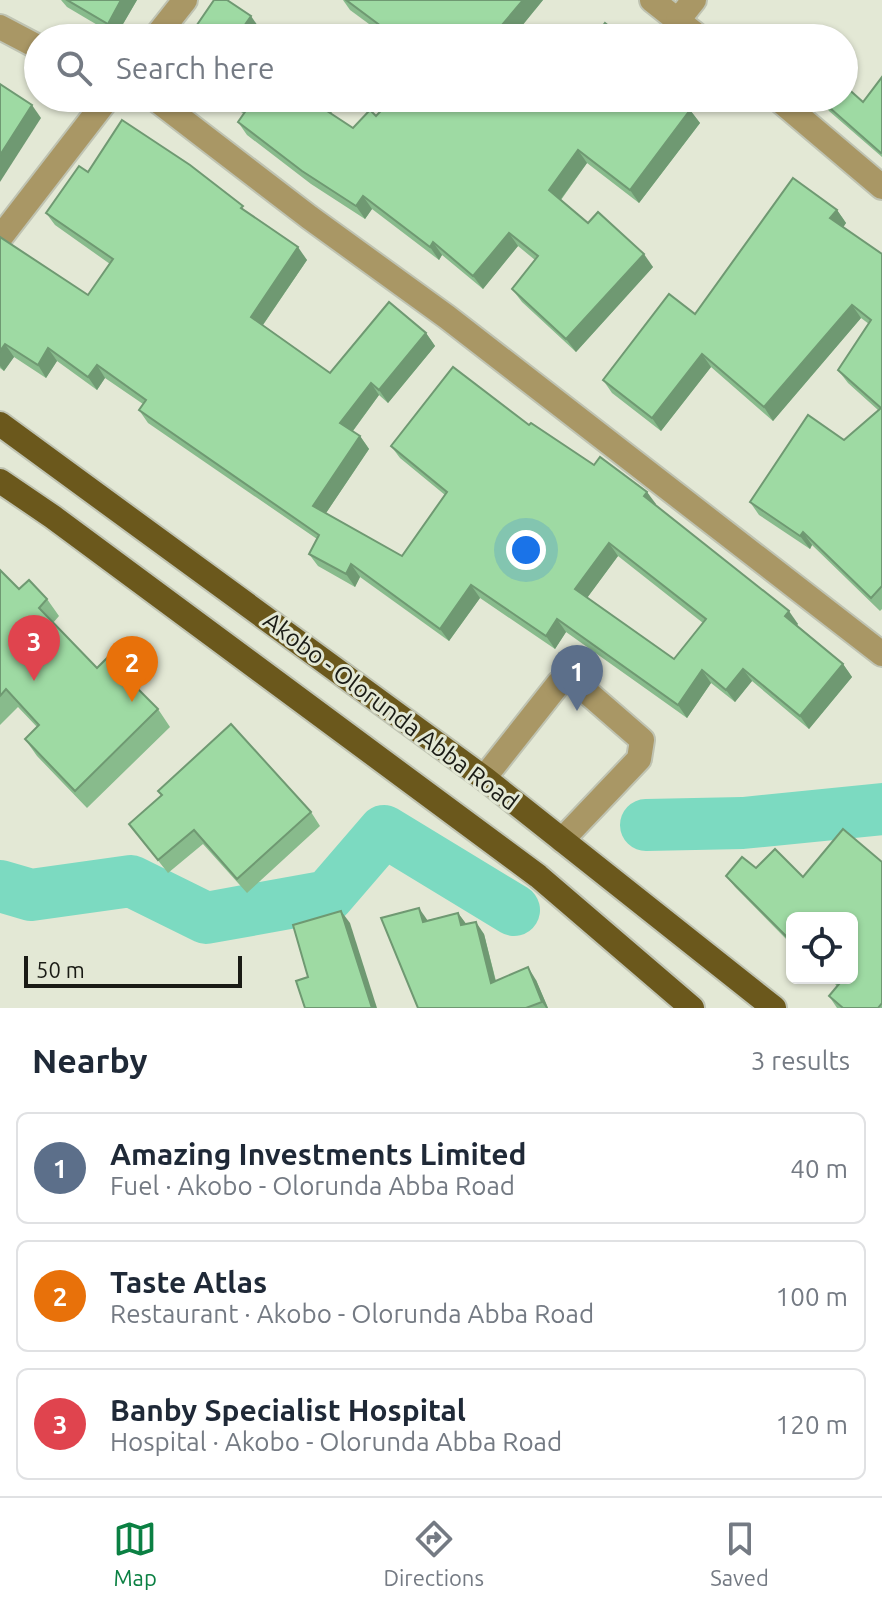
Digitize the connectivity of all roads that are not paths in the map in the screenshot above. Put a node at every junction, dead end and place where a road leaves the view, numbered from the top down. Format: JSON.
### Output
{"nodes":[{"id":1,"x":185,"y":0,"type":"edge"},
{"id":2,"x":652,"y":0,"type":"edge"},
{"id":3,"x":694,"y":0,"type":"edge"},
{"id":4,"x":678,"y":20,"type":"junction"},
{"id":5,"x":166,"y":24,"type":"edge"},
{"id":6,"x":683,"y":24,"type":"edge"},
{"id":7,"x":0,"y":27,"type":"edge"},
{"id":8,"x":24,"y":40,"type":"edge"},
{"id":9,"x":97,"y":112,"type":"edge"},
{"id":10,"x":172,"y":112,"type":"edge"},
{"id":11,"x":794,"y":112,"type":"edge"},
{"id":12,"x":882,"y":187,"type":"edge"},
{"id":13,"x":0,"y":238,"type":"edge"},
{"id":14,"x":0,"y":424,"type":"edge"},
{"id":15,"x":0,"y":481,"type":"edge"},
{"id":16,"x":882,"y":654,"type":"edge"},
{"id":17,"x":484,"y":778,"type":"junction"},
{"id":18,"x":567,"y":844,"type":"junction"},
{"id":19,"x":692,"y":1008,"type":"edge"},
{"id":20,"x":774,"y":1008,"type":"edge"}],
"edges":[{"from":1,"to":5,"type":"street"},
{"from":2,"to":4,"type":"street"},
{"from":3,"to":4,"type":"street"},
{"from":4,"to":6,"type":"street"},
{"from":7,"to":8,"type":"street"},
{"from":9,"to":13,"type":"street"},
{"from":10,"to":16,"type":"street"},
{"from":11,"to":12,"type":"street"},
{"from":14,"to":17,"type":"main road","name":"Akobo - Olorunda Abba Road"},
{"from":15,"to":19,"type":"main road","name":"Akobo - Olorunda Abba Road"},
{"from":17,"to":18,"type":"main road","name":"Akobo - Olorunda Abba Road"},
{"from":17,"to":18,"type":"street"},
{"from":18,"to":20,"type":"main road","name":"Akobo - Olorunda Abba Road"}]}
